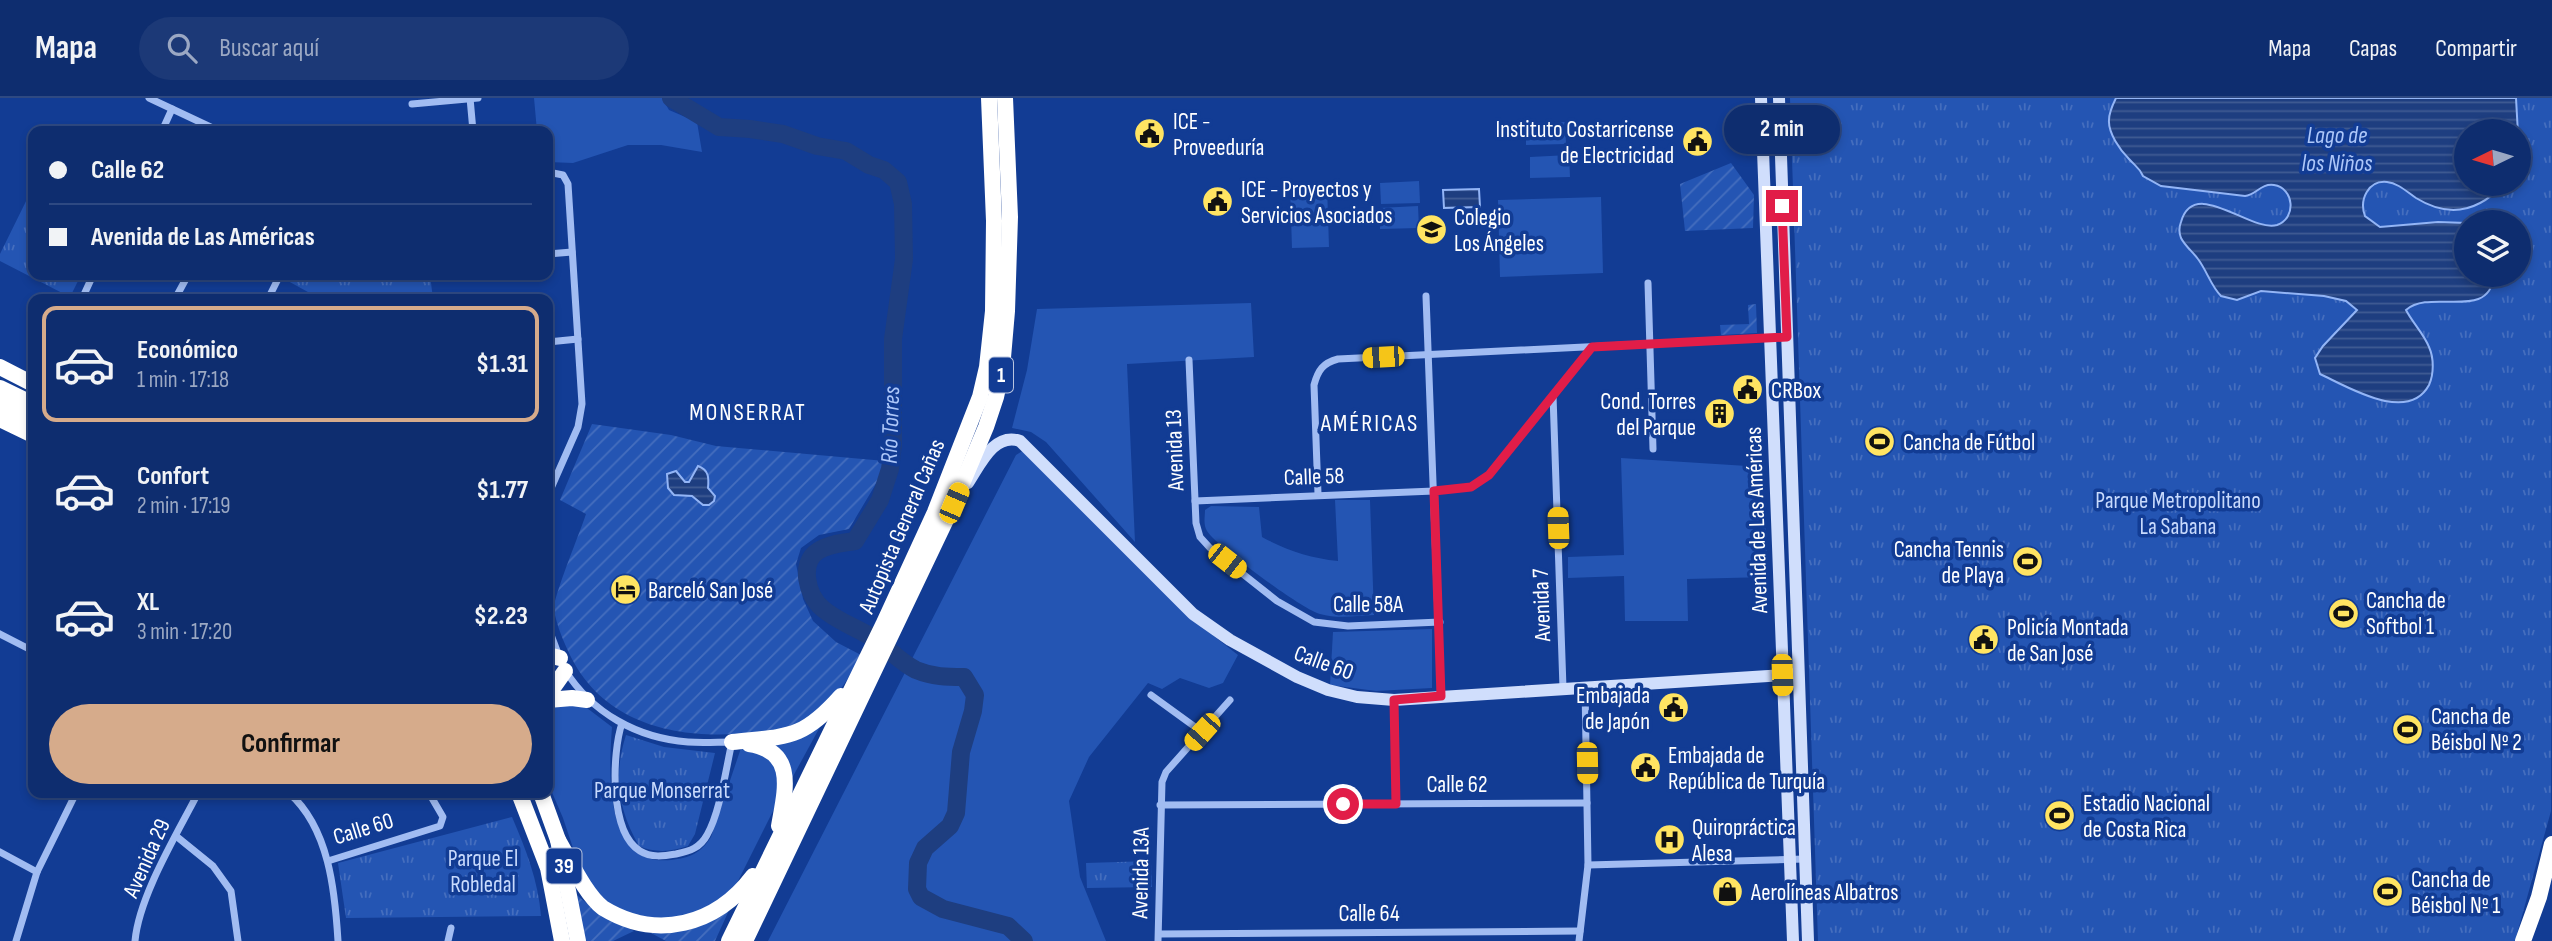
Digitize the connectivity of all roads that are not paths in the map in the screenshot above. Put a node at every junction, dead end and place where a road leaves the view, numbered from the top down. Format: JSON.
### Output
{"nodes":[{"id":1,"x":149,"y":98,"type":"edge"},
{"id":2,"x":478,"y":98,"type":"edge"},
{"id":3,"x":989,"y":98,"type":"edge"},
{"id":4,"x":1005,"y":98,"type":"edge"},
{"id":5,"x":1761,"y":98,"type":"edge"},
{"id":6,"x":1779,"y":98,"type":"edge"},
{"id":7,"x":470,"y":99,"type":"edge"},
{"id":8,"x":412,"y":104,"type":"dead end"},
{"id":9,"x":172,"y":109,"type":"junction"},
{"id":10,"x":164,"y":126,"type":"edge"},
{"id":11,"x":208,"y":126,"type":"edge"},
{"id":12,"x":473,"y":126,"type":"edge"},
{"id":13,"x":553,"y":173,"type":"edge"},
{"id":14,"x":572,"y":253,"type":"junction"},
{"id":15,"x":553,"y":254,"type":"edge"},
{"id":16,"x":1648,"y":283,"type":"dead end"},
{"id":17,"x":1426,"y":296,"type":"dead end"},
{"id":18,"x":1787,"y":337,"type":"junction"},
{"id":19,"x":1770,"y":338,"type":"junction"},
{"id":20,"x":578,"y":339,"type":"junction"},
{"id":21,"x":553,"y":342,"type":"edge"},
{"id":22,"x":1650,"y":344,"type":"junction"},
{"id":23,"x":1592,"y":347,"type":"junction"},
{"id":24,"x":1429,"y":355,"type":"junction"},
{"id":25,"x":1189,"y":360,"type":"dead end"},
{"id":26,"x":0,"y":367,"type":"edge"},
{"id":27,"x":28,"y":381,"type":"edge"},
{"id":28,"x":0,"y":388,"type":"edge"},
{"id":29,"x":1553,"y":395,"type":"junction"},
{"id":30,"x":28,"y":402,"type":"edge"},
{"id":31,"x":0,"y":404,"type":"edge"},
{"id":32,"x":28,"y":417,"type":"edge"},
{"id":33,"x":0,"y":419,"type":"edge"},
{"id":34,"x":28,"y":433,"type":"edge"},
{"id":35,"x":1653,"y":449,"type":"dead end"},
{"id":36,"x":553,"y":484,"type":"edge"},
{"id":37,"x":1434,"y":491,"type":"junction"},
{"id":38,"x":1318,"y":494,"type":"junction"},
{"id":39,"x":1195,"y":501,"type":"junction"},
{"id":40,"x":954,"y":503,"type":"junction"},
{"id":41,"x":1200,"y":537,"type":"joint"},
{"id":42,"x":1440,"y":622,"type":"junction"},
{"id":43,"x":888,"y":627,"type":"junction"},
{"id":44,"x":0,"y":634,"type":"edge"},
{"id":45,"x":553,"y":644,"type":"edge"},
{"id":46,"x":28,"y":648,"type":"edge"},
{"id":47,"x":558,"y":662,"type":"edge"},
{"id":48,"x":1798,"y":674,"type":"junction"},
{"id":49,"x":1782,"y":675,"type":"junction"},
{"id":50,"x":861,"y":677,"type":"junction"},
{"id":51,"x":553,"y":680,"type":"edge"},
{"id":52,"x":1585,"y":687,"type":"junction"},
{"id":53,"x":1563,"y":688,"type":"junction"},
{"id":54,"x":1151,"y":695,"type":"dead end"},
{"id":55,"x":1441,"y":696,"type":"junction"},
{"id":56,"x":553,"y":698,"type":"edge"},
{"id":57,"x":587,"y":700,"type":"junction"},
{"id":58,"x":1230,"y":700,"type":"dead end"},
{"id":59,"x":1394,"y":700,"type":"junction"},
{"id":60,"x":622,"y":723,"type":"junction"},
{"id":61,"x":1202,"y":732,"type":"junction"},
{"id":62,"x":732,"y":741,"type":"junction"},
{"id":63,"x":74,"y":798,"type":"edge"},
{"id":64,"x":195,"y":798,"type":"edge"},
{"id":65,"x":293,"y":798,"type":"edge"},
{"id":66,"x":432,"y":798,"type":"edge"},
{"id":67,"x":521,"y":798,"type":"edge"},
{"id":68,"x":543,"y":798,"type":"edge"},
{"id":69,"x":1587,"y":803,"type":"junction"},
{"id":70,"x":1396,"y":804,"type":"junction"},
{"id":71,"x":1160,"y":805,"type":"junction"},
{"id":72,"x":176,"y":836,"type":"junction"},
{"id":73,"x":558,"y":840,"type":"junction"},
{"id":74,"x":2552,"y":844,"type":"edge"},
{"id":75,"x":773,"y":849,"type":"junction"},
{"id":76,"x":0,"y":852,"type":"edge"},
{"id":77,"x":1790,"y":859,"type":"junction"},
{"id":78,"x":1805,"y":859,"type":"junction"},
{"id":79,"x":328,"y":861,"type":"junction"},
{"id":80,"x":1588,"y":865,"type":"junction"},
{"id":81,"x":548,"y":869,"type":"junction"},
{"id":82,"x":37,"y":872,"type":"junction"},
{"id":83,"x":451,"y":928,"type":"dead end"},
{"id":84,"x":1580,"y":930,"type":"junction"},
{"id":85,"x":1398,"y":932,"type":"junction"},
{"id":86,"x":1158,"y":937,"type":"edge"},
{"id":87,"x":16,"y":941,"type":"edge"},
{"id":88,"x":135,"y":941,"type":"edge"},
{"id":89,"x":238,"y":941,"type":"edge"},
{"id":90,"x":338,"y":941,"type":"edge"},
{"id":91,"x":448,"y":941,"type":"edge"},
{"id":92,"x":552,"y":941,"type":"edge"},
{"id":93,"x":562,"y":941,"type":"edge"},
{"id":94,"x":578,"y":941,"type":"edge"},
{"id":95,"x":729,"y":941,"type":"edge"},
{"id":96,"x":745,"y":941,"type":"edge"},
{"id":97,"x":1399,"y":941,"type":"edge"},
{"id":98,"x":1579,"y":941,"type":"edge"},
{"id":99,"x":1793,"y":941,"type":"edge"},
{"id":100,"x":1808,"y":941,"type":"edge"},
{"id":101,"x":2523,"y":941,"type":"edge"}],
"edges":[{"from":1,"to":9,"type":"street"},
{"from":2,"to":7,"type":"street"},
{"from":3,"to":43,"type":"highway","name":"Autopista General Cañas","number":"1"},
{"from":4,"to":40,"type":"highway","name":"Autopista General Cañas","number":"1"},
{"from":5,"to":19,"type":"main road","name":"Avenida de Las Américas"},
{"from":6,"to":18,"type":"main road","name":"Avenida de Las Américas"},
{"from":7,"to":8,"type":"street"},
{"from":7,"to":12,"type":"street"},
{"from":9,"to":10,"type":"street"},
{"from":9,"to":11,"type":"street"},
{"from":13,"to":14,"type":"street"},
{"from":14,"to":15,"type":"street"},
{"from":14,"to":20,"type":"street"},
{"from":16,"to":22,"type":"street"},
{"from":17,"to":24,"type":"street"},
{"from":18,"to":19,"type":"street"},
{"from":18,"to":48,"type":"main road","name":"Avenida de Las Américas"},
{"from":19,"to":22,"type":"street"},
{"from":19,"to":49,"type":"main road","name":"Avenida de Las Américas"},
{"from":20,"to":21,"type":"street"},
{"from":20,"to":36,"type":"street"},
{"from":22,"to":23,"type":"street"},
{"from":22,"to":35,"type":"street"},
{"from":23,"to":24,"type":"street"},
{"from":23,"to":29,"type":"street","name":"Calle 58"},
{"from":24,"to":37,"type":"street"},
{"from":24,"to":38,"type":"street"},
{"from":25,"to":39,"type":"street","name":"Avenida 13"},
{"from":26,"to":27,"type":"highway"},
{"from":28,"to":30,"type":"highway"},
{"from":29,"to":37,"type":"street","name":"Calle 58"},
{"from":29,"to":53,"type":"street","name":"Avenida 7"},
{"from":31,"to":32,"type":"highway"},
{"from":33,"to":34,"type":"highway"},
{"from":37,"to":38,"type":"street","name":"Calle 58"},
{"from":37,"to":42,"type":"street"},
{"from":38,"to":39,"type":"street","name":"Calle 58"},
{"from":39,"to":41,"type":"street","name":"Avenida 13"},
{"from":40,"to":43,"type":"highway","name":"Autopista General Cañas","number":"1"},
{"from":40,"to":59,"type":"main road","name":"Calle 60"},
{"from":41,"to":42,"type":"street","name":"Calle 58A"},
{"from":42,"to":55,"type":"street"},
{"from":43,"to":50,"type":"highway","name":"Autopista General Cañas","number":"1"},
{"from":44,"to":46,"type":"street"},
{"from":45,"to":47,"type":"street"},
{"from":47,"to":51,"type":"highway"},
{"from":47,"to":57,"type":"street"},
{"from":48,"to":49,"type":"main road","name":"Calle 60"},
{"from":48,"to":78,"type":"main road","name":"Avenida de Las Américas"},
{"from":49,"to":52,"type":"main road","name":"Calle 60"},
{"from":49,"to":77,"type":"main road","name":"Avenida de Las Américas"},
{"from":50,"to":62,"type":"highway"},
{"from":50,"to":75,"type":"highway","name":"Autopista General Cañas","number":"1"},
{"from":50,"to":96,"type":"highway","name":"Autopista General Cañas","number":"1"},
{"from":52,"to":53,"type":"main road","name":"Calle 60"},
{"from":52,"to":69,"type":"street"},
{"from":53,"to":55,"type":"main road","name":"Calle 60"},
{"from":54,"to":61,"type":"street"},
{"from":55,"to":59,"type":"main road","name":"Calle 60"},
{"from":56,"to":57,"type":"highway"},
{"from":57,"to":60,"type":"street"},
{"from":58,"to":61,"type":"street","name":"Avenida 13A"},
{"from":59,"to":70,"type":"street"},
{"from":60,"to":62,"type":"street"},
{"from":60,"to":62,"type":"street"},
{"from":61,"to":71,"type":"street","name":"Avenida 13A"},
{"from":62,"to":75,"type":"highway"},
{"from":63,"to":82,"type":"street"},
{"from":64,"to":72,"type":"street","name":"Avenida 29"},
{"from":65,"to":79,"type":"street"},
{"from":66,"to":79,"type":"street","name":"Calle 60"},
{"from":67,"to":81,"type":"highway","number":"39"},
{"from":68,"to":73,"type":"highway","number":"39"},
{"from":69,"to":70,"type":"street","name":"Calle 62"},
{"from":69,"to":80,"type":"street"},
{"from":70,"to":71,"type":"street","name":"Calle 62"},
{"from":71,"to":86,"type":"street","name":"Avenida 13A"},
{"from":72,"to":88,"type":"street","name":"Avenida 29"},
{"from":72,"to":89,"type":"street"},
{"from":73,"to":75,"type":"highway"},
{"from":73,"to":94,"type":"highway","number":"39"},
{"from":74,"to":101,"type":"highway"},
{"from":75,"to":95,"type":"highway","name":"Autopista General Cañas","number":"1"},
{"from":76,"to":82,"type":"street"},
{"from":77,"to":78,"type":"street"},
{"from":77,"to":80,"type":"street"},
{"from":77,"to":99,"type":"main road","name":"Avenida de Las Américas"},
{"from":78,"to":100,"type":"main road","name":"Avenida de Las Américas"},
{"from":79,"to":90,"type":"street"},
{"from":80,"to":84,"type":"street"},
{"from":81,"to":92,"type":"highway"},
{"from":81,"to":93,"type":"highway","number":"39"},
{"from":82,"to":87,"type":"street"},
{"from":83,"to":91,"type":"street"},
{"from":84,"to":85,"type":"street","name":"Calle 64"},
{"from":84,"to":98,"type":"street"},
{"from":85,"to":86,"type":"street","name":"Calle 64"},
{"from":85,"to":97,"type":"street"}]}
